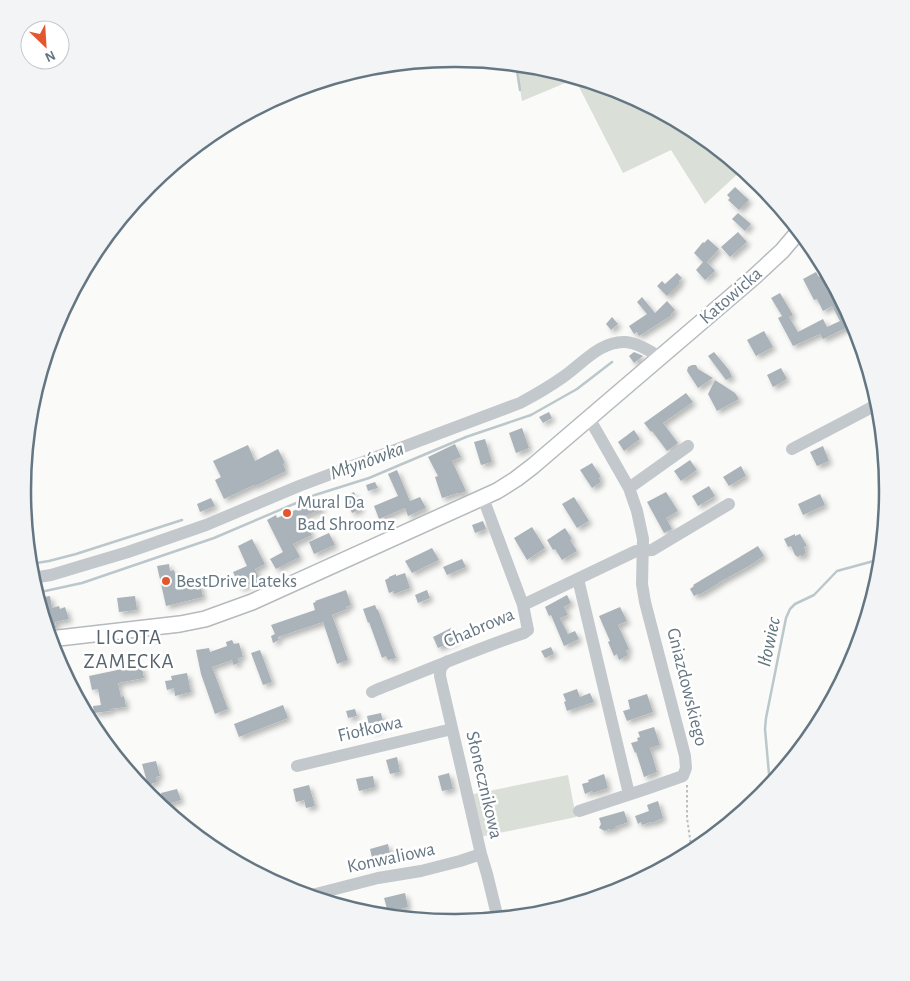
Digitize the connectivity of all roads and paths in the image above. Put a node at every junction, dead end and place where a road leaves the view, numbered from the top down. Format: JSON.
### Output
{"nodes":[{"id":1,"x":794,"y":237,"type":"edge"},
{"id":2,"x":660,"y":357,"type":"junction"},
{"id":3,"x":871,"y":408,"type":"edge"},
{"id":4,"x":589,"y":418,"type":"junction"},
{"id":5,"x":688,"y":446,"type":"dead end"},
{"id":6,"x":792,"y":449,"type":"dead end"},
{"id":7,"x":629,"y":488,"type":"junction"},
{"id":8,"x":483,"y":498,"type":"junction"},
{"id":9,"x":729,"y":504,"type":"dead end"},
{"id":10,"x":643,"y":550,"type":"junction"},
{"id":11,"x":40,"y":577,"type":"edge"},
{"id":12,"x":578,"y":579,"type":"junction"},
{"id":13,"x":523,"y":604,"type":"junction"},
{"id":14,"x":58,"y":638,"type":"edge"},
{"id":15,"x":448,"y":661,"type":"junction"},
{"id":16,"x":372,"y":692,"type":"dead end"},
{"id":17,"x":452,"y":730,"type":"junction"},
{"id":18,"x":297,"y":766,"type":"dead end"},
{"id":19,"x":683,"y":776,"type":"junction"},
{"id":20,"x":629,"y":794,"type":"junction"},
{"id":21,"x":579,"y":811,"type":"dead end"},
{"id":22,"x":691,"y":843,"type":"edge"},
{"id":23,"x":481,"y":854,"type":"junction"},
{"id":24,"x":321,"y":893,"type":"edge"},
{"id":25,"x":496,"y":912,"type":"edge"}],
"edges":[{"from":1,"to":2,"type":"main road","name":"Katowicka"},
{"from":2,"to":4,"type":"main road","name":"Katowicka"},
{"from":2,"to":11,"type":"street"},
{"from":3,"to":6,"type":"street"},
{"from":4,"to":7,"type":"street"},
{"from":4,"to":8,"type":"main road"},
{"from":5,"to":7,"type":"street"},
{"from":7,"to":10,"type":"street"},
{"from":8,"to":13,"type":"street","name":"Chabrowa"},
{"from":8,"to":14,"type":"main road"},
{"from":9,"to":10,"type":"street"},
{"from":10,"to":12,"type":"street"},
{"from":10,"to":19,"type":"street","name":"Gniazdowskiego"},
{"from":12,"to":13,"type":"street"},
{"from":12,"to":20,"type":"street"},
{"from":13,"to":15,"type":"street","name":"Chabrowa"},
{"from":15,"to":16,"type":"street","name":"Chabrowa"},
{"from":15,"to":17,"type":"street","name":"Słonecznikowa"},
{"from":17,"to":18,"type":"street","name":"Fiołkowa"},
{"from":17,"to":23,"type":"street","name":"Słonecznikowa"},
{"from":19,"to":20,"type":"street"},
{"from":19,"to":22,"type":"path"},
{"from":20,"to":21,"type":"street"},
{"from":23,"to":24,"type":"street","name":"Konwaliowa"},
{"from":23,"to":25,"type":"street","name":"Słonecznikowa"}]}
